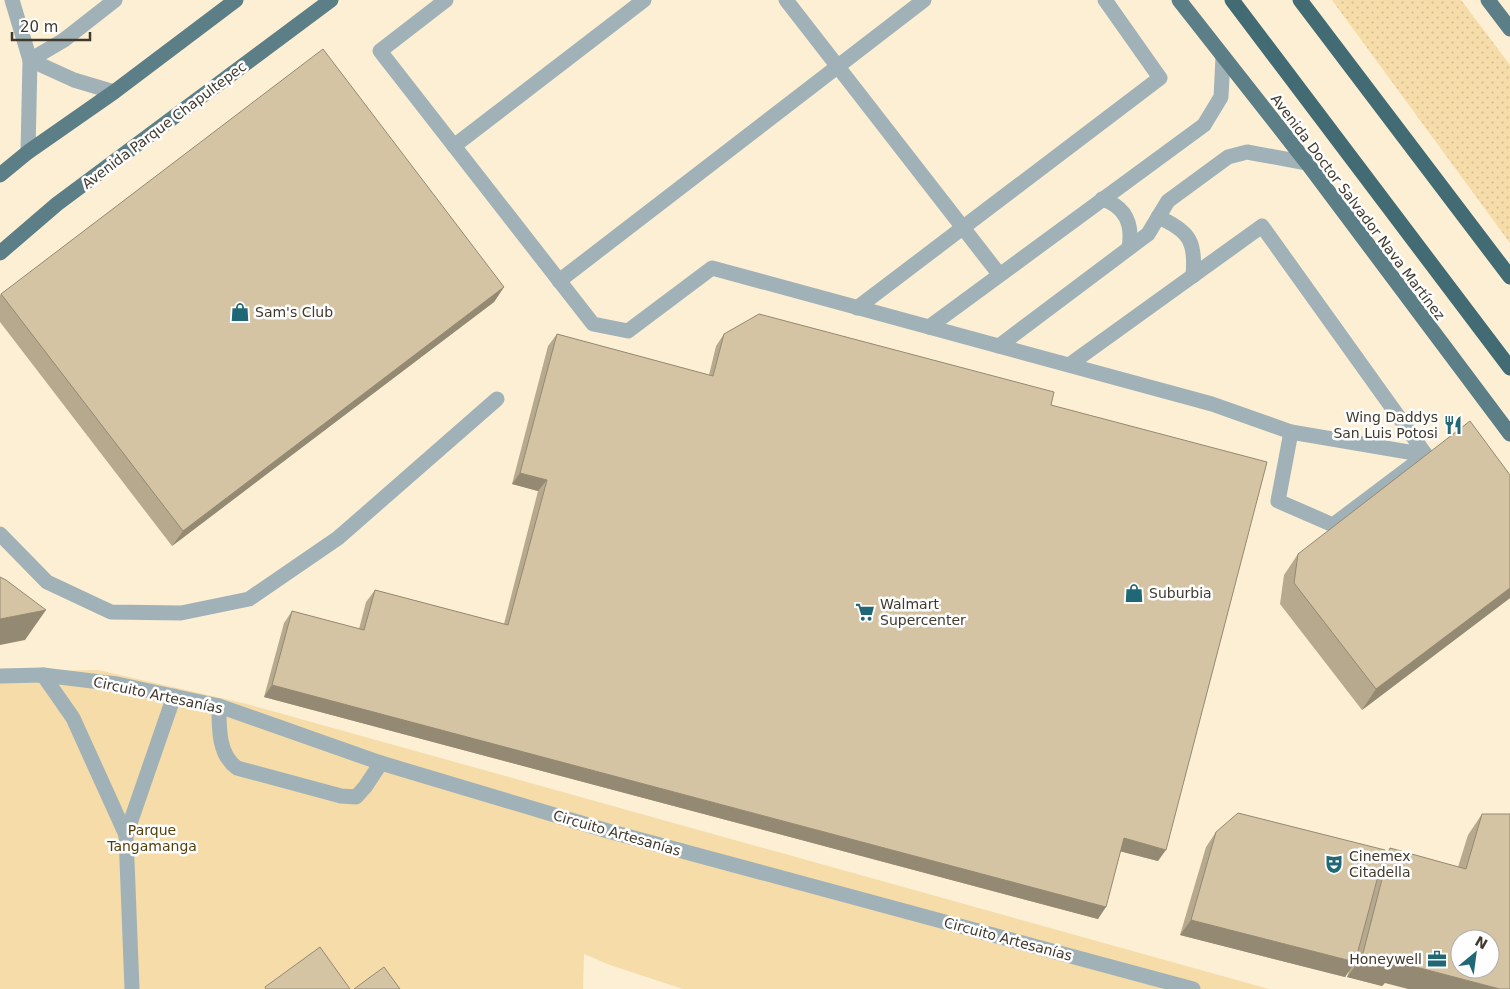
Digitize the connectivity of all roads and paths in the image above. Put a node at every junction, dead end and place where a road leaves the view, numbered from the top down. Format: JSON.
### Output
{"nodes":[{"id":1,"x":12,"y":0,"type":"edge"},
{"id":2,"x":115,"y":0,"type":"edge"},
{"id":3,"x":236,"y":0,"type":"edge"},
{"id":4,"x":330,"y":0,"type":"edge"},
{"id":5,"x":446,"y":0,"type":"edge"},
{"id":6,"x":644,"y":0,"type":"edge"},
{"id":7,"x":786,"y":0,"type":"edge"},
{"id":8,"x":924,"y":0,"type":"edge"},
{"id":9,"x":1105,"y":0,"type":"edge"},
{"id":10,"x":1179,"y":0,"type":"edge"},
{"id":11,"x":1232,"y":0,"type":"edge"},
{"id":12,"x":1300,"y":0,"type":"edge"},
{"id":13,"x":1488,"y":0,"type":"edge"},
{"id":14,"x":1510,"y":29,"type":"edge"},
{"id":15,"x":1223,"y":57,"type":"junction"},
{"id":16,"x":30,"y":60,"type":"junction"},
{"id":17,"x":838,"y":66,"type":"junction"},
{"id":18,"x":114,"y":92,"type":"junction"},
{"id":19,"x":454,"y":146,"type":"junction"},
{"id":20,"x":28,"y":152,"type":"junction"},
{"id":21,"x":1307,"y":163,"type":"junction"},
{"id":22,"x":0,"y":176,"type":"edge"},
{"id":23,"x":1102,"y":199,"type":"junction"},
{"id":24,"x":1158,"y":217,"type":"junction"},
{"id":25,"x":963,"y":228,"type":"junction"},
{"id":26,"x":1129,"y":248,"type":"junction"},
{"id":27,"x":0,"y":253,"type":"edge"},
{"id":28,"x":999,"y":274,"type":"junction"},
{"id":29,"x":1194,"y":276,"type":"junction"},
{"id":30,"x":1510,"y":277,"type":"edge"},
{"id":31,"x":559,"y":281,"type":"junction"},
{"id":32,"x":857,"y":308,"type":"junction"},
{"id":33,"x":929,"y":327,"type":"junction"},
{"id":34,"x":999,"y":346,"type":"junction"},
{"id":35,"x":1069,"y":365,"type":"junction"},
{"id":36,"x":1510,"y":368,"type":"edge"},
{"id":37,"x":497,"y":399,"type":"dead end"},
{"id":38,"x":1291,"y":432,"type":"junction"},
{"id":39,"x":1510,"y":434,"type":"edge"},
{"id":40,"x":1426,"y":455,"type":"junction"},
{"id":41,"x":0,"y":534,"type":"edge"},
{"id":42,"x":43,"y":675,"type":"junction"},
{"id":43,"x":0,"y":676,"type":"edge"},
{"id":44,"x":174,"y":696,"type":"junction"},
{"id":45,"x":219,"y":706,"type":"junction"},
{"id":46,"x":381,"y":763,"type":"junction"},
{"id":47,"x":126,"y":835,"type":"junction"},
{"id":48,"x":132,"y":989,"type":"edge"},
{"id":49,"x":1193,"y":989,"type":"edge"}],
"edges":[{"from":1,"to":16,"type":"street"},
{"from":2,"to":16,"type":"street"},
{"from":3,"to":18,"type":"main road"},
{"from":4,"to":27,"type":"main road","name":"Avenida Parque Chapultepec"},
{"from":5,"to":19,"type":"street"},
{"from":6,"to":19,"type":"street"},
{"from":7,"to":17,"type":"street"},
{"from":8,"to":17,"type":"street"},
{"from":9,"to":25,"type":"street"},
{"from":10,"to":15,"type":"main road","name":"Avenida Doctor Salvador Nava Martínez"},
{"from":11,"to":36,"type":"highway","name":"Avenida Doctor Salvador Nava Martínez"},
{"from":12,"to":30,"type":"highway"},
{"from":13,"to":14,"type":"main road"},
{"from":15,"to":21,"type":"main road","name":"Avenida Doctor Salvador Nava Martínez"},
{"from":15,"to":23,"type":"street"},
{"from":16,"to":18,"type":"street"},
{"from":16,"to":20,"type":"street"},
{"from":17,"to":25,"type":"street"},
{"from":17,"to":31,"type":"street"},
{"from":18,"to":20,"type":"main road"},
{"from":19,"to":31,"type":"street"},
{"from":20,"to":22,"type":"main road"},
{"from":21,"to":24,"type":"street"},
{"from":21,"to":39,"type":"main road","name":"Avenida Doctor Salvador Nava Martínez"},
{"from":23,"to":26,"type":"street"},
{"from":23,"to":28,"type":"street"},
{"from":24,"to":26,"type":"street"},
{"from":24,"to":29,"type":"street"},
{"from":25,"to":28,"type":"street"},
{"from":25,"to":32,"type":"street"},
{"from":26,"to":34,"type":"street"},
{"from":28,"to":33,"type":"street"},
{"from":29,"to":35,"type":"street"},
{"from":29,"to":40,"type":"street"},
{"from":31,"to":32,"type":"street"},
{"from":32,"to":33,"type":"street"},
{"from":33,"to":34,"type":"street"},
{"from":34,"to":35,"type":"street"},
{"from":35,"to":38,"type":"street"},
{"from":37,"to":41,"type":"street"},
{"from":38,"to":40,"type":"street"},
{"from":38,"to":40,"type":"street"},
{"from":42,"to":43,"type":"street","name":"Circuito Artesanías"},
{"from":42,"to":44,"type":"street","name":"Circuito Artesanías"},
{"from":42,"to":47,"type":"street"},
{"from":44,"to":45,"type":"street","name":"Circuito Artesanías"},
{"from":44,"to":47,"type":"street"},
{"from":45,"to":46,"type":"street","name":"Circuito Artesanías"},
{"from":45,"to":46,"type":"street"},
{"from":46,"to":49,"type":"street","name":"Circuito Artesanías"},
{"from":47,"to":48,"type":"street"}]}
